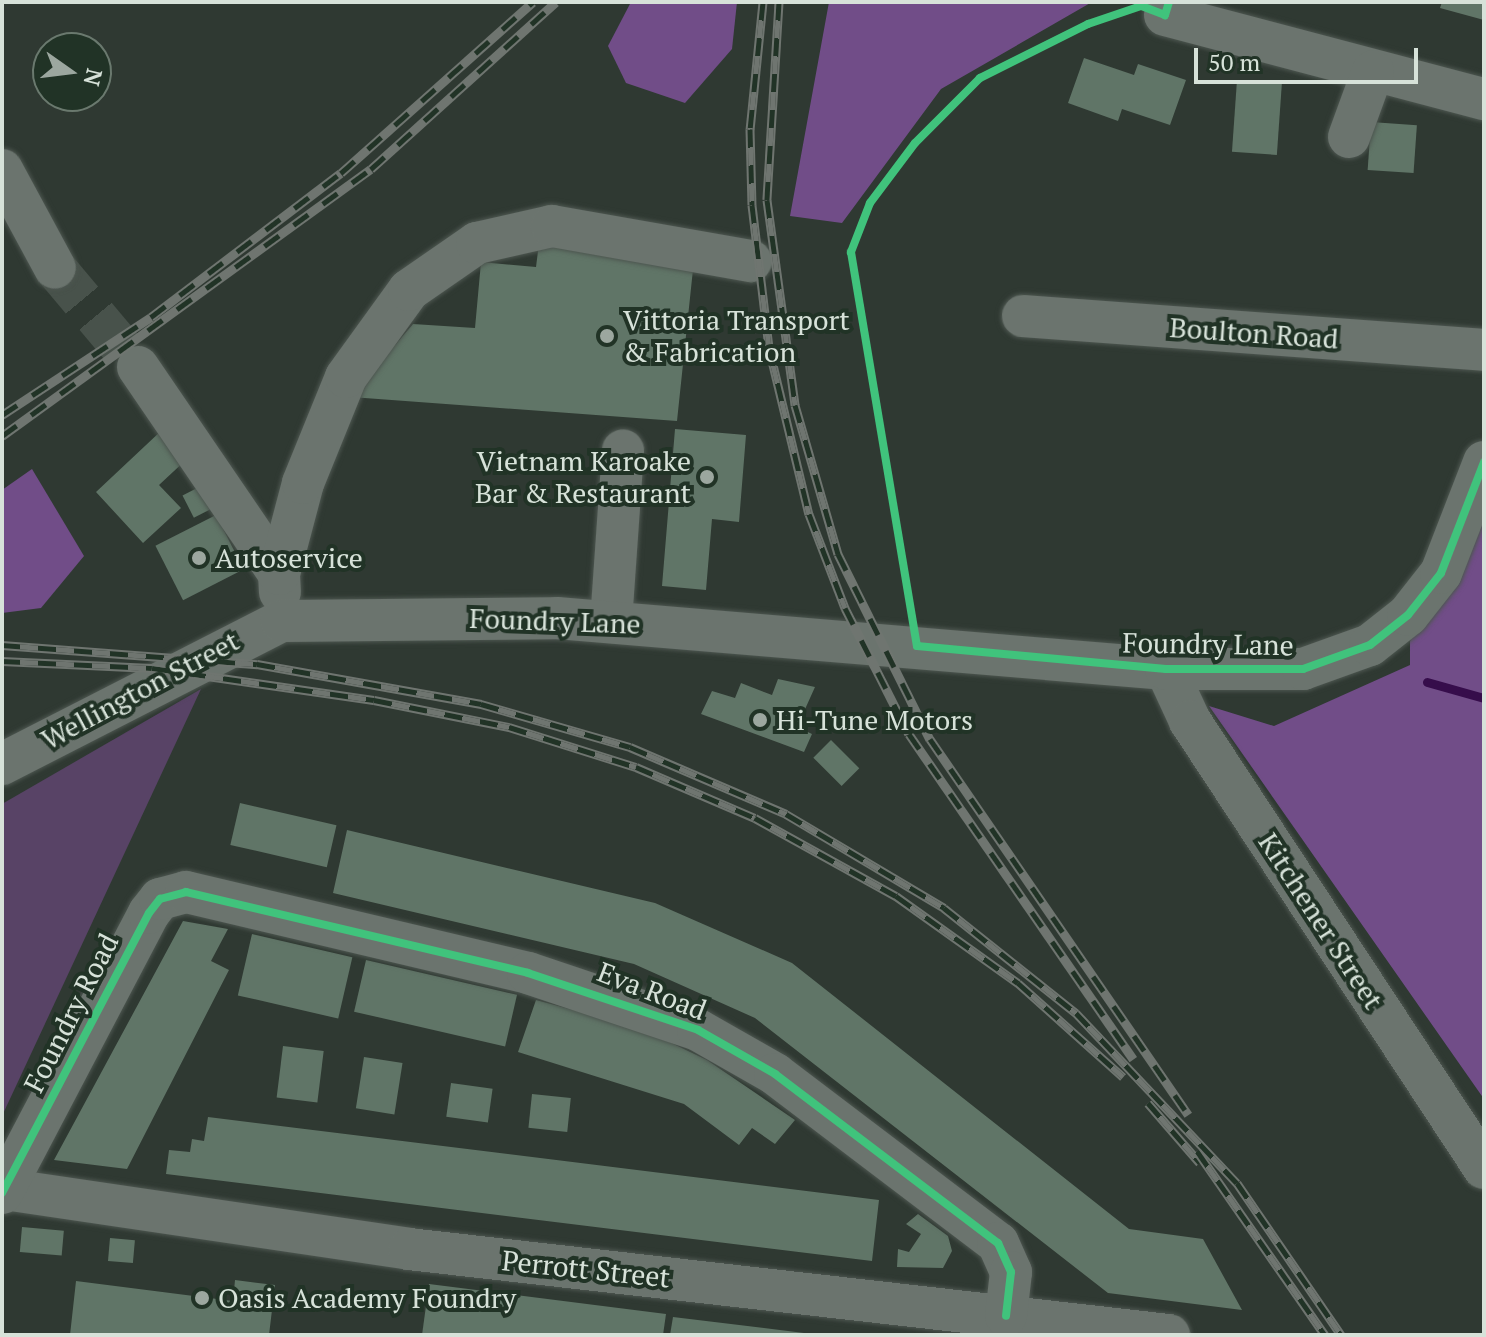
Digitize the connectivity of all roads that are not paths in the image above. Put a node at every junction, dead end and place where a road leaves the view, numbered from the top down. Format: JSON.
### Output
{"nodes":[{"id":1,"x":1159,"y":8,"type":"edge"},
{"id":2,"x":1373,"y":71,"type":"junction"},
{"id":3,"x":1484,"y":99,"type":"edge"},
{"id":4,"x":1349,"y":137,"type":"dead end"},
{"id":5,"x":2,"y":170,"type":"edge"},
{"id":6,"x":751,"y":261,"type":"dead end"},
{"id":7,"x":55,"y":268,"type":"tunnel mouth"},
{"id":8,"x":1023,"y":316,"type":"dead end"},
{"id":9,"x":1484,"y":350,"type":"edge"},
{"id":10,"x":138,"y":367,"type":"tunnel mouth"},
{"id":11,"x":623,"y":450,"type":"dead end"},
{"id":12,"x":1484,"y":462,"type":"edge"},
{"id":13,"x":279,"y":574,"type":"junction"},
{"id":14,"x":281,"y":621,"type":"junction"},
{"id":15,"x":611,"y":622,"type":"junction"},
{"id":16,"x":1166,"y":669,"type":"junction"},
{"id":17,"x":2,"y":764,"type":"edge"},
{"id":18,"x":160,"y":899,"type":"joint"},
{"id":19,"x":1484,"y":1168,"type":"edge"},
{"id":20,"x":3,"y":1191,"type":"edge"},
{"id":21,"x":1006,"y":1316,"type":"junction"},
{"id":22,"x":1094,"y":1330,"type":"edge"},
{"id":23,"x":1169,"y":1335,"type":"edge"}],
"edges":[{"from":1,"to":2,"type":"street"},
{"from":2,"to":3,"type":"street"},
{"from":2,"to":4,"type":"street"},
{"from":5,"to":7,"type":"street"},
{"from":6,"to":13,"type":"street"},
{"from":8,"to":9,"type":"street","name":"Boulton Road"},
{"from":10,"to":13,"type":"street"},
{"from":11,"to":15,"type":"street"},
{"from":12,"to":16,"type":"street","name":"Foundry Lane"},
{"from":13,"to":14,"type":"street"},
{"from":14,"to":15,"type":"street","name":"Foundry Lane"},
{"from":14,"to":17,"type":"street","name":"Wellington Street"},
{"from":15,"to":16,"type":"street","name":"Foundry Lane"},
{"from":16,"to":19,"type":"street","name":"Kitchener Street"},
{"from":18,"to":20,"type":"street","name":"Foundry Road"},
{"from":18,"to":21,"type":"street","name":"Eva Road"},
{"from":20,"to":21,"type":"street","name":"Perrott Street"},
{"from":21,"to":22,"type":"street","name":"Perrott Street"},
{"from":22,"to":23,"type":"street","name":"Perrott Street"}]}
